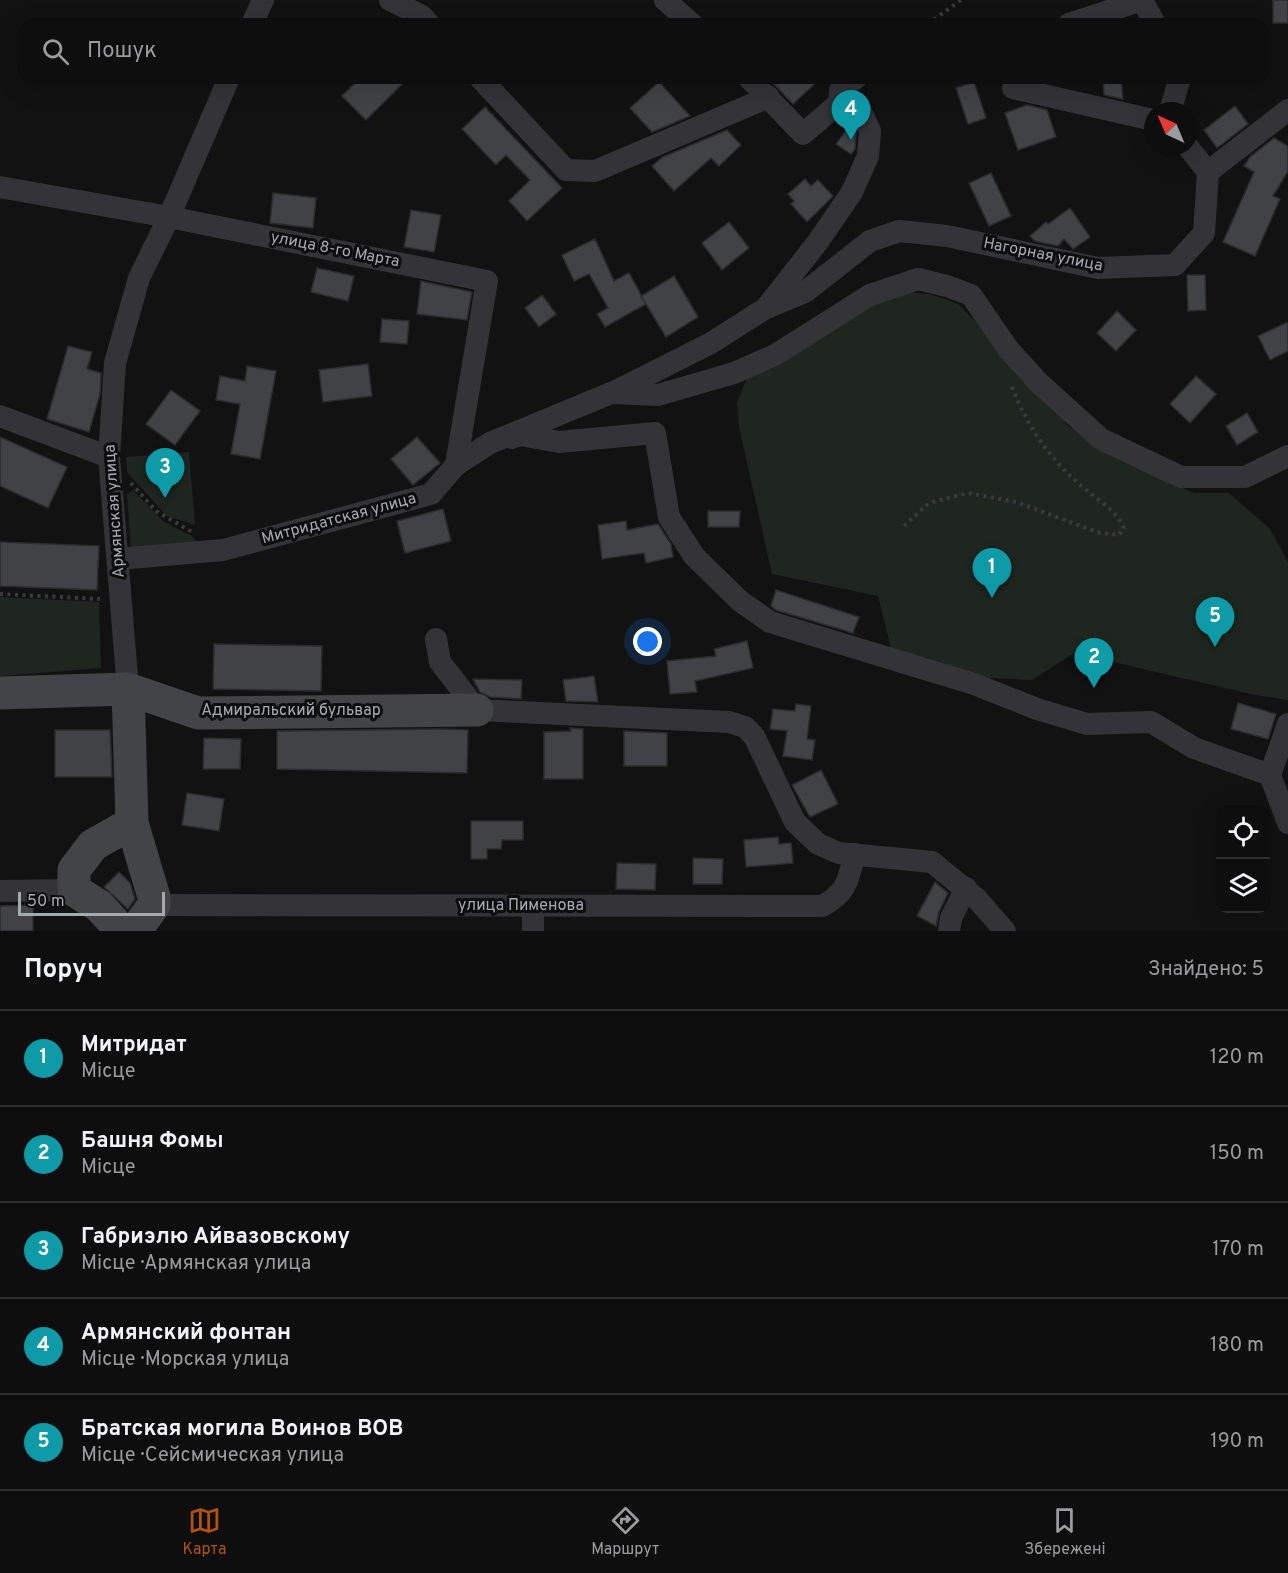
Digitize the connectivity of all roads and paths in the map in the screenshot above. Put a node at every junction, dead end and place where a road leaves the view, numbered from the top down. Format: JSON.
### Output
{"nodes":[{"id":1,"x":263,"y":0,"type":"edge"},
{"id":2,"x":390,"y":0,"type":"edge"},
{"id":3,"x":665,"y":0,"type":"edge"},
{"id":4,"x":961,"y":0,"type":"edge"},
{"id":5,"x":1142,"y":0,"type":"edge"},
{"id":6,"x":255,"y":18,"type":"edge"},
{"id":7,"x":424,"y":18,"type":"edge"},
{"id":8,"x":685,"y":18,"type":"edge"},
{"id":9,"x":936,"y":18,"type":"edge"},
{"id":10,"x":1087,"y":18,"type":"edge"},
{"id":11,"x":1152,"y":18,"type":"edge"},
{"id":12,"x":226,"y":84,"type":"edge"},
{"id":13,"x":486,"y":84,"type":"edge"},
{"id":14,"x":755,"y":84,"type":"edge"},
{"id":15,"x":848,"y":84,"type":"edge"},
{"id":16,"x":1178,"y":84,"type":"edge"},
{"id":17,"x":1013,"y":88,"type":"dead end"},
{"id":18,"x":769,"y":97,"type":"junction"},
{"id":19,"x":1173,"y":102,"type":"edge"},
{"id":20,"x":1288,"y":110,"type":"edge"},
{"id":21,"x":1144,"y":118,"type":"edge"},
{"id":22,"x":1196,"y":156,"type":"edge"},
{"id":23,"x":1208,"y":171,"type":"junction"},
{"id":24,"x":0,"y":187,"type":"edge"},
{"id":25,"x":169,"y":217,"type":"junction"},
{"id":26,"x":766,"y":308,"type":"junction"},
{"id":27,"x":1009,"y":350,"type":"junction"},
{"id":28,"x":611,"y":393,"type":"junction"},
{"id":29,"x":0,"y":416,"type":"edge"},
{"id":30,"x":490,"y":444,"type":"junction"},
{"id":31,"x":1288,"y":456,"type":"edge"},
{"id":32,"x":109,"y":457,"type":"junction"},
{"id":33,"x":456,"y":465,"type":"junction"},
{"id":34,"x":904,"y":526,"type":"dead end"},
{"id":35,"x":216,"y":550,"type":"junction"},
{"id":36,"x":118,"y":558,"type":"junction"},
{"id":37,"x":0,"y":594,"type":"edge"},
{"id":38,"x":122,"y":600,"type":"junction"},
{"id":39,"x":436,"y":639,"type":"dead end"},
{"id":40,"x":128,"y":689,"type":"junction"},
{"id":41,"x":0,"y":693,"type":"edge"},
{"id":42,"x":477,"y":710,"type":"junction"},
{"id":43,"x":1288,"y":728,"type":"edge"},
{"id":44,"x":1270,"y":775,"type":"junction"},
{"id":45,"x":132,"y":823,"type":"junction"},
{"id":46,"x":1288,"y":823,"type":"edge"},
{"id":47,"x":855,"y":854,"type":"junction"},
{"id":48,"x":966,"y":888,"type":"junction"},
{"id":49,"x":74,"y":890,"type":"junction"},
{"id":50,"x":0,"y":891,"type":"edge"},
{"id":51,"x":533,"y":906,"type":"junction"},
{"id":52,"x":145,"y":918,"type":"edge"},
{"id":53,"x":123,"y":931,"type":"edge"},
{"id":54,"x":533,"y":931,"type":"edge"},
{"id":55,"x":949,"y":931,"type":"edge"},
{"id":56,"x":1005,"y":931,"type":"edge"}],
"edges":[{"from":1,"to":6,"type":"street"},
{"from":2,"to":7,"type":"street"},
{"from":3,"to":8,"type":"street"},
{"from":4,"to":9,"type":"path"},
{"from":5,"to":10,"type":"street"},
{"from":5,"to":11,"type":"street"},
{"from":12,"to":25,"type":"street","name":"Армянская улица"},
{"from":13,"to":18,"type":"street"},
{"from":14,"to":18,"type":"street"},
{"from":15,"to":18,"type":"street"},
{"from":15,"to":26,"type":"street"},
{"from":16,"to":19,"type":"street"},
{"from":17,"to":21,"type":"street"},
{"from":20,"to":23,"type":"street"},
{"from":22,"to":23,"type":"street"},
{"from":23,"to":26,"type":"street","name":"Нагорная улица"},
{"from":24,"to":25,"type":"street","name":"улица 8-го Марта"},
{"from":25,"to":32,"type":"street","name":"Армянская улица"},
{"from":25,"to":33,"type":"street","name":"улица 8-го Марта"},
{"from":26,"to":28,"type":"street"},
{"from":27,"to":28,"type":"street","name":"Митридатская улица"},
{"from":27,"to":31,"type":"street","name":"Митридатская улица"},
{"from":27,"to":34,"type":"path"},
{"from":28,"to":30,"type":"street","name":"Митридатская улица"},
{"from":29,"to":32,"type":"street"},
{"from":30,"to":33,"type":"street","name":"Митридатская улица"},
{"from":30,"to":44,"type":"street"},
{"from":32,"to":35,"type":"path"},
{"from":32,"to":36,"type":"street","name":"Армянская улица"},
{"from":33,"to":35,"type":"street","name":"Митридатская улица"},
{"from":35,"to":36,"type":"street","name":"Митридатская улица"},
{"from":36,"to":38,"type":"street","name":"Армянская улица"},
{"from":37,"to":38,"type":"path"},
{"from":38,"to":40,"type":"street","name":"Армянская улица"},
{"from":39,"to":42,"type":"street"},
{"from":40,"to":41,"type":"street","name":"Адмиральский бульвар"},
{"from":40,"to":42,"type":"street","name":"Адмиральский бульвар"},
{"from":40,"to":45,"type":"street","name":"Армянская улица"},
{"from":42,"to":47,"type":"street"},
{"from":43,"to":44,"type":"street"},
{"from":44,"to":46,"type":"street"},
{"from":45,"to":49,"type":"street"},
{"from":45,"to":52,"type":"street","name":"Армянская улица"},
{"from":47,"to":48,"type":"street"},
{"from":47,"to":51,"type":"street","name":"улица Пименова"},
{"from":48,"to":55,"type":"street"},
{"from":48,"to":56,"type":"street"},
{"from":49,"to":50,"type":"street"},
{"from":49,"to":53,"type":"street"},
{"from":51,"to":52,"type":"street","name":"улица Пименова"},
{"from":51,"to":54,"type":"street"}]}
